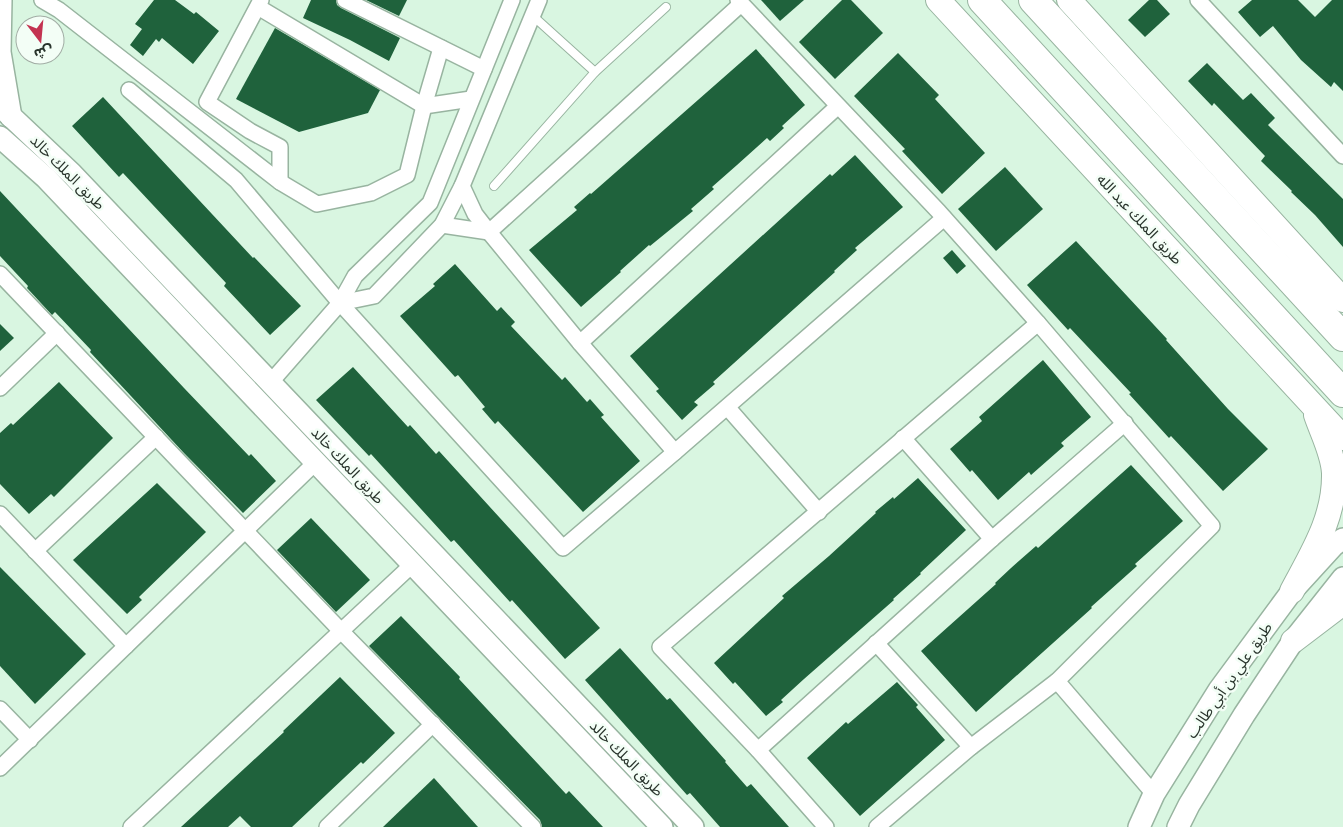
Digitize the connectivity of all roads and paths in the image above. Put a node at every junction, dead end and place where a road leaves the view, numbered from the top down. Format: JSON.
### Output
{"nodes":[{"id":1,"x":1,"y":0,"type":"edge"},
{"id":2,"x":42,"y":0,"type":"edge"},
{"id":3,"x":345,"y":0,"type":"edge"},
{"id":4,"x":512,"y":0,"type":"edge"},
{"id":5,"x":539,"y":0,"type":"edge"},
{"id":6,"x":938,"y":0,"type":"edge"},
{"id":7,"x":982,"y":0,"type":"edge"},
{"id":8,"x":1032,"y":0,"type":"edge"},
{"id":9,"x":1069,"y":0,"type":"edge"},
{"id":10,"x":1198,"y":0,"type":"edge"},
{"id":11,"x":740,"y":2,"type":"edge"},
{"id":12,"x":259,"y":4,"type":"edge"},
{"id":13,"x":666,"y":7,"type":"dead end"},
{"id":14,"x":533,"y":16,"type":"junction"},
{"id":15,"x":441,"y":48,"type":"junction"},
{"id":16,"x":484,"y":69,"type":"junction"},
{"id":17,"x":595,"y":72,"type":"junction"},
{"id":18,"x":129,"y":90,"type":"dead end"},
{"id":19,"x":471,"y":99,"type":"junction"},
{"id":20,"x":424,"y":106,"type":"junction"},
{"id":21,"x":838,"y":107,"type":"junction"},
{"id":22,"x":6,"y":112,"type":"edge"},
{"id":23,"x":0,"y":137,"type":"edge"},
{"id":24,"x":1343,"y":156,"type":"edge"},
{"id":25,"x":280,"y":182,"type":"junction"},
{"id":26,"x":462,"y":186,"type":"junction"},
{"id":27,"x":494,"y":186,"type":"dead end"},
{"id":28,"x":944,"y":218,"type":"junction"},
{"id":29,"x":442,"y":225,"type":"junction"},
{"id":30,"x":489,"y":232,"type":"junction"},
{"id":31,"x":0,"y":274,"type":"edge"},
{"id":32,"x":1343,"y":300,"type":"edge"},
{"id":33,"x":340,"y":303,"type":"junction"},
{"id":34,"x":1038,"y":323,"type":"junction"},
{"id":35,"x":57,"y":333,"type":"junction"},
{"id":36,"x":1343,"y":337,"type":"edge"},
{"id":37,"x":580,"y":343,"type":"junction"},
{"id":38,"x":270,"y":383,"type":"junction"},
{"id":39,"x":0,"y":388,"type":"edge"},
{"id":40,"x":1343,"y":393,"type":"edge"},
{"id":41,"x":1311,"y":404,"type":"junction"},
{"id":42,"x":728,"y":408,"type":"junction"},
{"id":43,"x":1125,"y":423,"type":"junction"},
{"id":44,"x":1343,"y":423,"type":"edge"},
{"id":45,"x":156,"y":437,"type":"junction"},
{"id":46,"x":904,"y":438,"type":"junction"},
{"id":47,"x":1343,"y":438,"type":"edge"},
{"id":48,"x":675,"y":452,"type":"junction"},
{"id":49,"x":316,"y":462,"type":"junction"},
{"id":50,"x":820,"y":512,"type":"junction"},
{"id":51,"x":0,"y":514,"type":"edge"},
{"id":52,"x":245,"y":530,"type":"junction"},
{"id":53,"x":992,"y":539,"type":"junction"},
{"id":54,"x":1340,"y":539,"type":"edge"},
{"id":55,"x":35,"y":551,"type":"junction"},
{"id":56,"x":413,"y":564,"type":"junction"},
{"id":57,"x":1343,"y":578,"type":"edge"},
{"id":58,"x":1292,"y":591,"type":"junction"},
{"id":59,"x":1343,"y":603,"type":"edge"},
{"id":60,"x":342,"y":631,"type":"junction"},
{"id":61,"x":1293,"y":641,"type":"junction"},
{"id":62,"x":876,"y":643,"type":"junction"},
{"id":63,"x":126,"y":646,"type":"junction"},
{"id":64,"x":1057,"y":681,"type":"junction"},
{"id":65,"x":0,"y":708,"type":"edge"},
{"id":66,"x":433,"y":724,"type":"junction"},
{"id":67,"x":30,"y":740,"type":"junction"},
{"id":68,"x":971,"y":747,"type":"junction"},
{"id":69,"x":758,"y":750,"type":"junction"},
{"id":70,"x":0,"y":768,"type":"edge"},
{"id":71,"x":1154,"y":794,"type":"junction"},
{"id":72,"x":530,"y":826,"type":"edge"},
{"id":73,"x":131,"y":827,"type":"edge"},
{"id":74,"x":327,"y":827,"type":"edge"},
{"id":75,"x":662,"y":827,"type":"edge"},
{"id":76,"x":692,"y":827,"type":"edge"},
{"id":77,"x":826,"y":827,"type":"edge"},
{"id":78,"x":877,"y":827,"type":"edge"},
{"id":79,"x":1139,"y":827,"type":"edge"},
{"id":80,"x":1178,"y":827,"type":"edge"}],
"edges":[{"from":1,"to":22,"type":"main road"},
{"from":2,"to":25,"type":"street"},
{"from":3,"to":15,"type":"street"},
{"from":4,"to":16,"type":"street"},
{"from":5,"to":14,"type":"street"},
{"from":6,"to":41,"type":"main road","name":"طريق الملك عبد الله"},
{"from":7,"to":40,"type":"highway","name":"طريق الملك عبد الله"},
{"from":8,"to":36,"type":"highway"},
{"from":9,"to":32,"type":"main road"},
{"from":10,"to":24,"type":"street"},
{"from":11,"to":21,"type":"street"},
{"from":11,"to":30,"type":"street"},
{"from":12,"to":20,"type":"street"},
{"from":12,"to":25,"type":"street"},
{"from":13,"to":17,"type":"lane"},
{"from":14,"to":17,"type":"lane"},
{"from":14,"to":26,"type":"street"},
{"from":15,"to":16,"type":"street"},
{"from":15,"to":20,"type":"street"},
{"from":16,"to":19,"type":"street"},
{"from":17,"to":27,"type":"lane"},
{"from":18,"to":33,"type":"street"},
{"from":19,"to":20,"type":"street"},
{"from":19,"to":33,"type":"street"},
{"from":20,"to":25,"type":"street"},
{"from":21,"to":28,"type":"street"},
{"from":21,"to":37,"type":"street"},
{"from":22,"to":38,"type":"main road","name":"طريق الملك خالد"},
{"from":23,"to":49,"type":"main road","name":"طريق الملك خالد"},
{"from":26,"to":29,"type":"street"},
{"from":26,"to":30,"type":"street"},
{"from":28,"to":34,"type":"street"},
{"from":28,"to":42,"type":"street"},
{"from":29,"to":30,"type":"street"},
{"from":29,"to":33,"type":"street"},
{"from":30,"to":37,"type":"street"},
{"from":31,"to":35,"type":"street"},
{"from":33,"to":38,"type":"street"},
{"from":33,"to":48,"type":"street"},
{"from":34,"to":43,"type":"street"},
{"from":34,"to":46,"type":"street"},
{"from":35,"to":39,"type":"street"},
{"from":35,"to":45,"type":"street"},
{"from":37,"to":48,"type":"street"},
{"from":38,"to":76,"type":"main road","name":"طريق الملك خالد"},
{"from":41,"to":44,"type":"main road"},
{"from":41,"to":47,"type":"main road","name":"طريق الملك عبد الله"},
{"from":41,"to":58,"type":"main road"},
{"from":42,"to":48,"type":"street"},
{"from":42,"to":50,"type":"street"},
{"from":43,"to":53,"type":"street"},
{"from":43,"to":64,"type":"street"},
{"from":45,"to":52,"type":"street"},
{"from":45,"to":55,"type":"street"},
{"from":46,"to":50,"type":"street"},
{"from":46,"to":53,"type":"street"},
{"from":49,"to":52,"type":"street"},
{"from":49,"to":56,"type":"main road","name":"طريق الملك خالد"},
{"from":50,"to":69,"type":"street"},
{"from":51,"to":55,"type":"street"},
{"from":52,"to":60,"type":"street"},
{"from":52,"to":63,"type":"street"},
{"from":53,"to":62,"type":"street"},
{"from":54,"to":58,"type":"main road","name":"طريق علي بن أبي طالب"},
{"from":55,"to":63,"type":"street"},
{"from":56,"to":60,"type":"street"},
{"from":56,"to":75,"type":"main road","name":"طريق الملك خالد"},
{"from":57,"to":61,"type":"main road","name":"طريق علي بن أبي طالب"},
{"from":58,"to":71,"type":"main road","name":"طريق علي بن أبي طالب"},
{"from":59,"to":61,"type":"main road"},
{"from":60,"to":66,"type":"street"},
{"from":60,"to":73,"type":"street"},
{"from":61,"to":80,"type":"main road","name":"طريق علي بن أبي طالب"},
{"from":62,"to":68,"type":"street"},
{"from":62,"to":69,"type":"street"},
{"from":63,"to":67,"type":"street"},
{"from":64,"to":68,"type":"street"},
{"from":64,"to":71,"type":"street"},
{"from":65,"to":67,"type":"street"},
{"from":66,"to":72,"type":"street"},
{"from":66,"to":74,"type":"street"},
{"from":67,"to":70,"type":"street"},
{"from":68,"to":78,"type":"street"},
{"from":69,"to":77,"type":"street"},
{"from":71,"to":79,"type":"main road","name":"طريق علي بن أبي طالب"}]}
